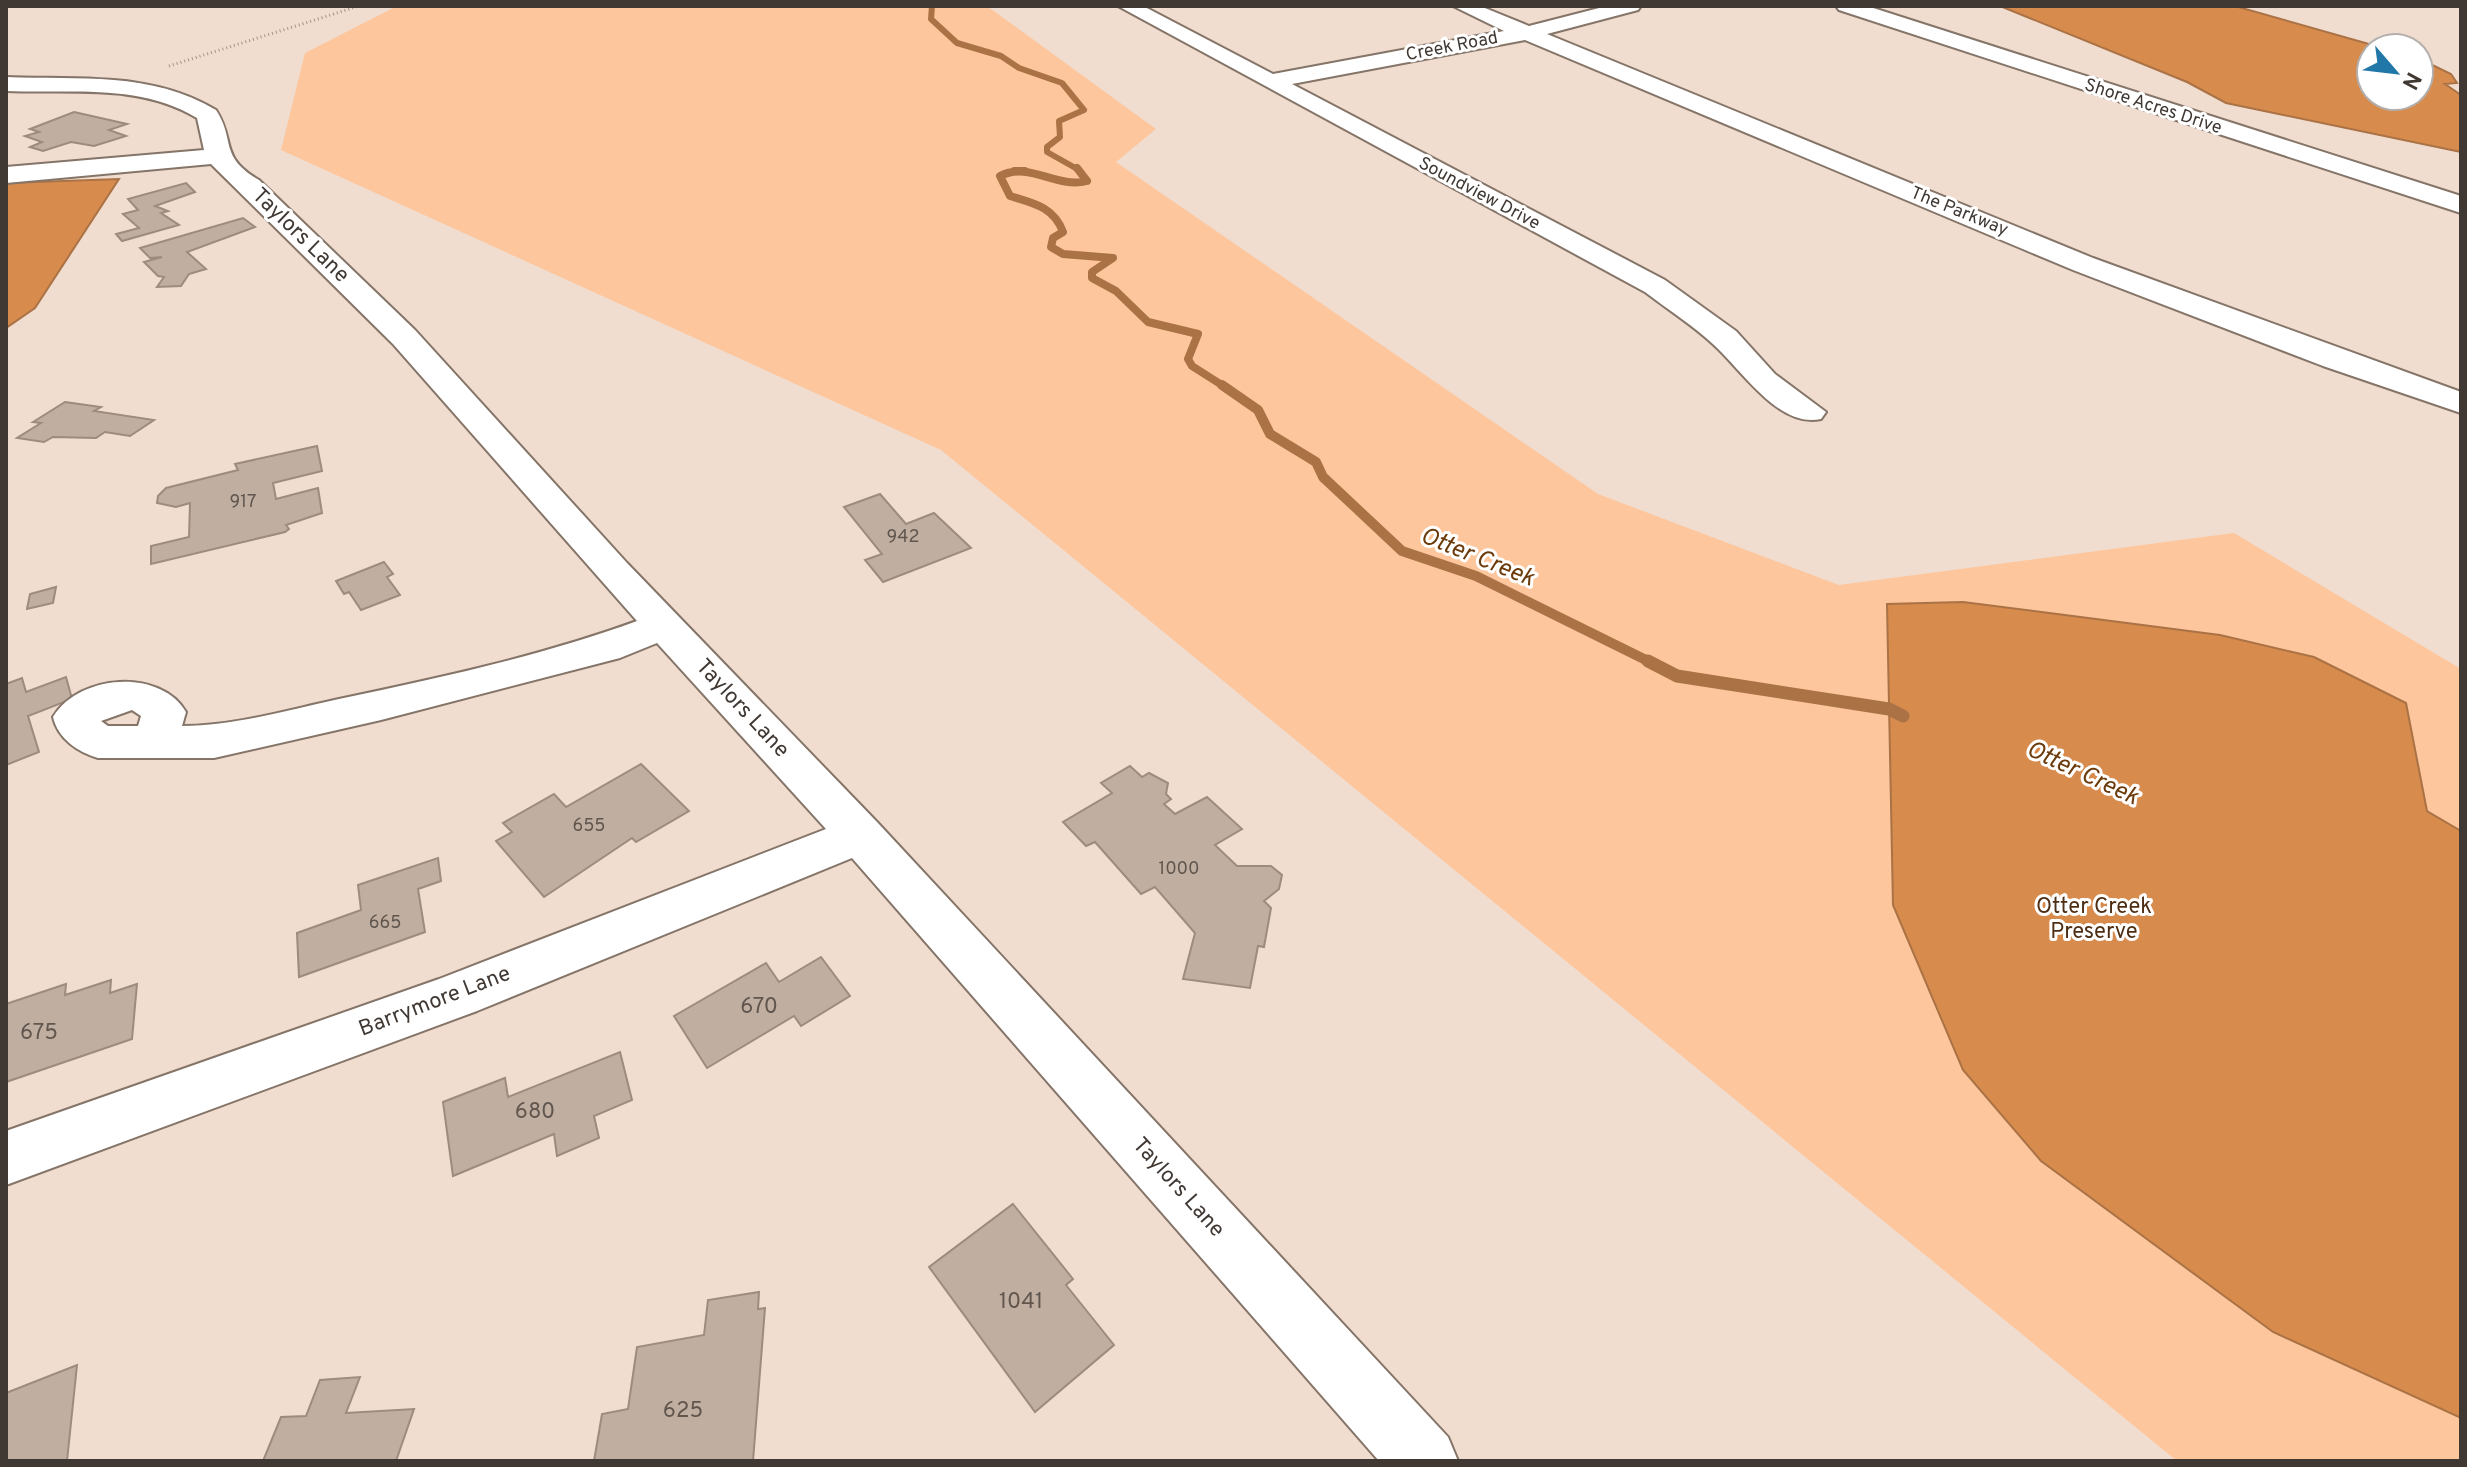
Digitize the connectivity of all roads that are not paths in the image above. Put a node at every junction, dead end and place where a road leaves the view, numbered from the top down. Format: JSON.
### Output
{"nodes":[{"id":1,"x":1128,"y":6,"type":"edge"},
{"id":2,"x":1463,"y":6,"type":"edge"},
{"id":3,"x":1509,"y":6,"type":"edge"},
{"id":4,"x":1631,"y":6,"type":"edge"},
{"id":5,"x":1846,"y":6,"type":"edge"},
{"id":6,"x":1557,"y":25,"type":"junction"},
{"id":7,"x":1527,"y":33,"type":"junction"},
{"id":8,"x":1271,"y":81,"type":"junction"},
{"id":9,"x":6,"y":84,"type":"edge"},
{"id":10,"x":218,"y":156,"type":"junction"},
{"id":11,"x":6,"y":175,"type":"edge"},
{"id":12,"x":2461,"y":205,"type":"edge"},
{"id":13,"x":2280,"y":311,"type":"dead end"},
{"id":14,"x":2461,"y":403,"type":"edge"},
{"id":15,"x":1809,"y":412,"type":"dead end"},
{"id":16,"x":664,"y":626,"type":"junction"},
{"id":17,"x":156,"y":743,"type":"dead end"},
{"id":18,"x":860,"y":835,"type":"junction"},
{"id":19,"x":6,"y":1158,"type":"edge"},
{"id":20,"x":1424,"y":1461,"type":"edge"}],
"edges":[{"from":1,"to":8,"type":"street","name":"Soundview Drive"},
{"from":2,"to":7,"type":"street","name":"The Parkway"},
{"from":3,"to":6,"type":"street","name":"The Parkway"},
{"from":4,"to":6,"type":"street","name":"Creek Road"},
{"from":5,"to":12,"type":"street","name":"Shore Acres Drive"},
{"from":6,"to":7,"type":"street","name":"Creek Road"},
{"from":6,"to":13,"type":"street","name":"The Parkway"},
{"from":7,"to":8,"type":"street","name":"Creek Road"},
{"from":7,"to":14,"type":"street","name":"The Parkway"},
{"from":8,"to":15,"type":"street","name":"Soundview Drive"},
{"from":9,"to":10,"type":"street"},
{"from":10,"to":11,"type":"street"},
{"from":10,"to":16,"type":"street","name":"Taylors Lane"},
{"from":16,"to":17,"type":"street"},
{"from":16,"to":18,"type":"street","name":"Taylors Lane"},
{"from":18,"to":19,"type":"street","name":"Barrymore Lane"},
{"from":18,"to":20,"type":"street","name":"Taylors Lane"}]}
